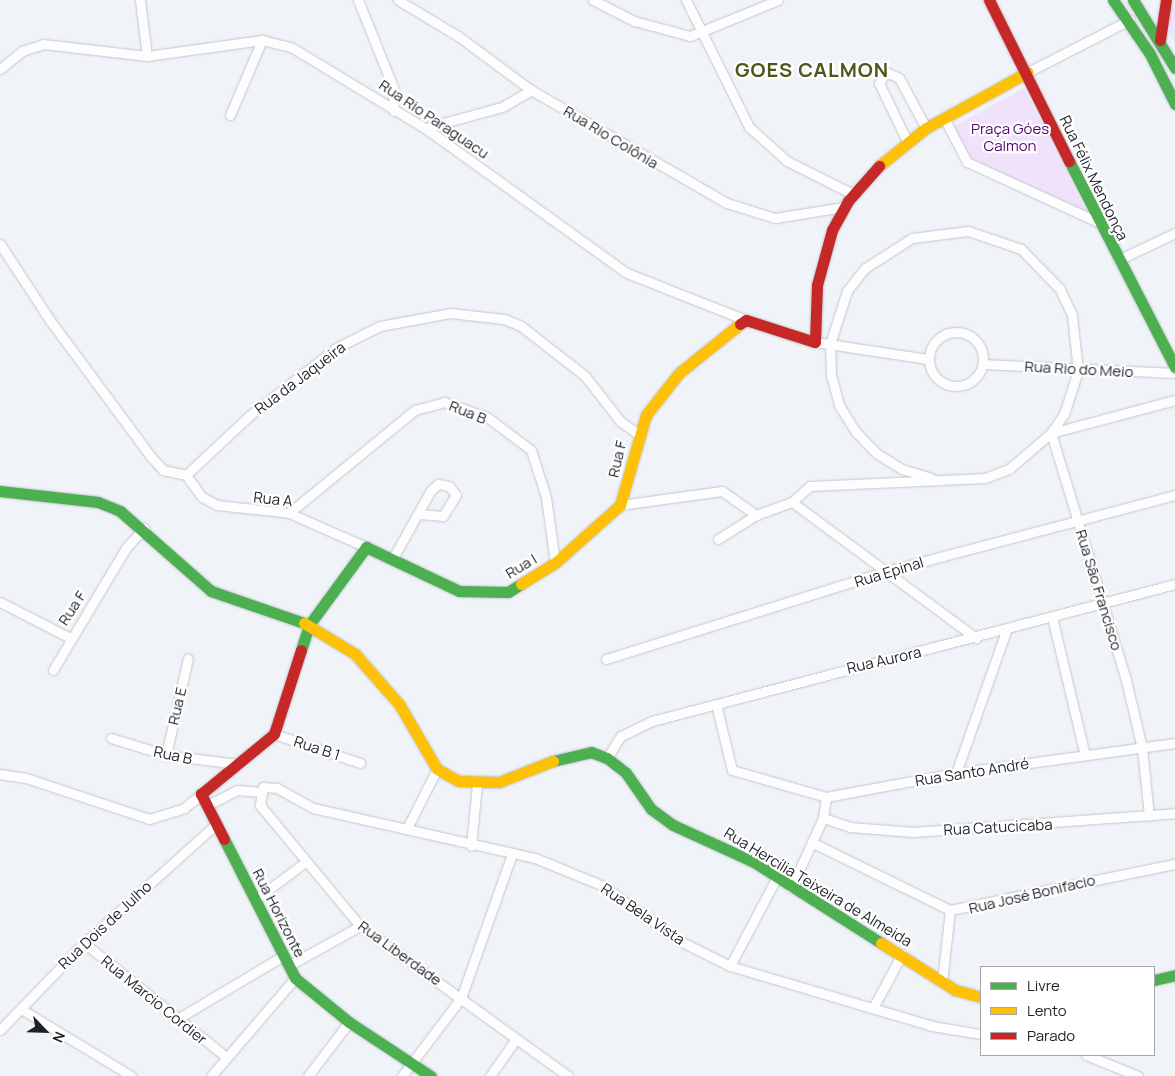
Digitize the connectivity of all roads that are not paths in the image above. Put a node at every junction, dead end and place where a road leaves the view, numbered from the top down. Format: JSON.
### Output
{"nodes":[{"id":1,"x":140,"y":0,"type":"edge"},
{"id":2,"x":358,"y":0,"type":"edge"},
{"id":3,"x":398,"y":0,"type":"edge"},
{"id":4,"x":593,"y":0,"type":"edge"},
{"id":5,"x":686,"y":0,"type":"edge"},
{"id":6,"x":778,"y":0,"type":"edge"},
{"id":7,"x":989,"y":0,"type":"edge"},
{"id":8,"x":1113,"y":0,"type":"edge"},
{"id":9,"x":1133,"y":0,"type":"edge"},
{"id":10,"x":1165,"y":0,"type":"edge"},
{"id":11,"x":1129,"y":20,"type":"junction"},
{"id":12,"x":701,"y":35,"type":"junction"},
{"id":13,"x":262,"y":40,"type":"junction"},
{"id":14,"x":1160,"y":40,"type":"junction"},
{"id":15,"x":147,"y":56,"type":"junction"},
{"id":16,"x":1175,"y":68,"type":"edge"},
{"id":17,"x":0,"y":69,"type":"edge"},
{"id":18,"x":1028,"y":72,"type":"junction"},
{"id":19,"x":531,"y":90,"type":"junction"},
{"id":20,"x":1175,"y":104,"type":"edge"},
{"id":21,"x":394,"y":111,"type":"junction"},
{"id":22,"x":230,"y":115,"type":"dead end"},
{"id":23,"x":944,"y":118,"type":"junction"},
{"id":24,"x":425,"y":128,"type":"junction"},
{"id":25,"x":926,"y":128,"type":"junction"},
{"id":26,"x":907,"y":141,"type":"junction"},
{"id":27,"x":853,"y":194,"type":"junction"},
{"id":28,"x":844,"y":207,"type":"junction"},
{"id":29,"x":1096,"y":221,"type":"junction"},
{"id":30,"x":1175,"y":233,"type":"edge"},
{"id":31,"x":0,"y":244,"type":"edge"},
{"id":32,"x":1118,"y":260,"type":"junction"},
{"id":33,"x":746,"y":320,"type":"junction"},
{"id":34,"x":521,"y":326,"type":"joint"},
{"id":35,"x":814,"y":342,"type":"junction"},
{"id":36,"x":830,"y":344,"type":"junction"},
{"id":37,"x":928,"y":359,"type":"junction"},
{"id":38,"x":983,"y":364,"type":"junction"},
{"id":39,"x":1175,"y":367,"type":"edge"},
{"id":40,"x":1078,"y":370,"type":"junction"},
{"id":41,"x":1175,"y":373,"type":"edge"},
{"id":42,"x":1175,"y":400,"type":"edge"},
{"id":43,"x":1051,"y":433,"type":"junction"},
{"id":44,"x":638,"y":434,"type":"junction"},
{"id":45,"x":186,"y":475,"type":"junction"},
{"id":46,"x":931,"y":478,"type":"junction"},
{"id":47,"x":0,"y":491,"type":"edge"},
{"id":48,"x":1175,"y":495,"type":"edge"},
{"id":49,"x":792,"y":502,"type":"junction"},
{"id":50,"x":620,"y":505,"type":"junction"},
{"id":51,"x":289,"y":513,"type":"junction"},
{"id":52,"x":419,"y":514,"type":"dead end"},
{"id":53,"x":756,"y":515,"type":"junction"},
{"id":54,"x":1078,"y":522,"type":"junction"},
{"id":55,"x":144,"y":528,"type":"junction"},
{"id":56,"x":718,"y":539,"type":"dead end"},
{"id":57,"x":366,"y":547,"type":"junction"},
{"id":58,"x":393,"y":558,"type":"junction"},
{"id":59,"x":555,"y":563,"type":"junction"},
{"id":60,"x":887,"y":571,"type":"junction"},
{"id":61,"x":1175,"y":584,"type":"edge"},
{"id":62,"x":0,"y":602,"type":"edge"},
{"id":63,"x":1103,"y":602,"type":"junction"},
{"id":64,"x":1052,"y":617,"type":"junction"},
{"id":65,"x":309,"y":625,"type":"junction"},
{"id":66,"x":1006,"y":630,"type":"junction"},
{"id":67,"x":70,"y":638,"type":"junction"},
{"id":68,"x":976,"y":638,"type":"junction"},
{"id":69,"x":188,"y":658,"type":"dead end"},
{"id":70,"x":606,"y":659,"type":"dead end"},
{"id":71,"x":53,"y":670,"type":"dead end"},
{"id":72,"x":716,"y":704,"type":"junction"},
{"id":73,"x":274,"y":734,"type":"junction"},
{"id":74,"x":110,"y":738,"type":"dead end"},
{"id":75,"x":1175,"y":744,"type":"edge"},
{"id":76,"x":1142,"y":748,"type":"junction"},
{"id":77,"x":166,"y":755,"type":"junction"},
{"id":78,"x":1085,"y":755,"type":"junction"},
{"id":79,"x":607,"y":758,"type":"junction"},
{"id":80,"x":360,"y":763,"type":"dead end"},
{"id":81,"x":237,"y":764,"type":"junction"},
{"id":82,"x":437,"y":769,"type":"junction"},
{"id":83,"x":956,"y":773,"type":"junction"},
{"id":84,"x":0,"y":774,"type":"edge"},
{"id":85,"x":477,"y":785,"type":"junction"},
{"id":86,"x":260,"y":792,"type":"junction"},
{"id":87,"x":201,"y":794,"type":"junction"},
{"id":88,"x":826,"y":797,"type":"junction"},
{"id":89,"x":206,"y":806,"type":"junction"},
{"id":90,"x":1175,"y":813,"type":"edge"},
{"id":91,"x":1149,"y":816,"type":"junction"},
{"id":92,"x":823,"y":818,"type":"junction"},
{"id":93,"x":215,"y":825,"type":"junction"},
{"id":94,"x":407,"y":828,"type":"junction"},
{"id":95,"x":813,"y":843,"type":"junction"},
{"id":96,"x":471,"y":846,"type":"junction"},
{"id":97,"x":512,"y":854,"type":"junction"},
{"id":98,"x":304,"y":863,"type":"junction"},
{"id":99,"x":1175,"y":864,"type":"edge"},
{"id":100,"x":777,"y":877,"type":"junction"},
{"id":101,"x":791,"y":888,"type":"junction"},
{"id":102,"x":256,"y":899,"type":"junction"},
{"id":103,"x":950,"y":910,"type":"junction"},
{"id":104,"x":360,"y":926,"type":"junction"},
{"id":105,"x":84,"y":943,"type":"junction"},
{"id":106,"x":902,"y":954,"type":"junction"},
{"id":107,"x":286,"y":961,"type":"junction"},
{"id":108,"x":730,"y":966,"type":"junction"},
{"id":109,"x":1175,"y":975,"type":"edge"},
{"id":110,"x":295,"y":978,"type":"junction"},
{"id":111,"x":1155,"y":980,"type":"edge"},
{"id":112,"x":942,"y":982,"type":"junction"},
{"id":113,"x":980,"y":997,"type":"edge"},
{"id":114,"x":461,"y":998,"type":"junction"},
{"id":115,"x":874,"y":1006,"type":"junction"},
{"id":116,"x":21,"y":1009,"type":"junction"},
{"id":117,"x":177,"y":1019,"type":"junction"},
{"id":118,"x":350,"y":1022,"type":"junction"},
{"id":119,"x":0,"y":1030,"type":"edge"},
{"id":120,"x":980,"y":1032,"type":"edge"},
{"id":121,"x":516,"y":1039,"type":"junction"},
{"id":122,"x":225,"y":1056,"type":"junction"},
{"id":123,"x":1088,"y":1056,"type":"edge"},
{"id":124,"x":412,"y":1063,"type":"junction"},
{"id":125,"x":131,"y":1076,"type":"edge"},
{"id":126,"x":211,"y":1076,"type":"edge"},
{"id":127,"x":308,"y":1076,"type":"edge"},
{"id":128,"x":402,"y":1076,"type":"edge"},
{"id":129,"x":431,"y":1076,"type":"edge"},
{"id":130,"x":490,"y":1076,"type":"edge"},
{"id":131,"x":568,"y":1076,"type":"edge"},
{"id":132,"x":1138,"y":1076,"type":"edge"}],
"edges":[{"from":1,"to":15,"type":"street"},
{"from":2,"to":21,"type":"street"},
{"from":3,"to":19,"type":"street","name":"Rua Rio Colônia"},
{"from":4,"to":12,"type":"street"},
{"from":5,"to":12,"type":"street"},
{"from":6,"to":12,"type":"street"},
{"from":7,"to":18,"type":"main road","name":"Rua Félix Mendonça"},
{"from":8,"to":11,"type":"main road"},
{"from":9,"to":14,"type":"main road"},
{"from":10,"to":14,"type":"main road"},
{"from":11,"to":18,"type":"street"},
{"from":11,"to":20,"type":"main road"},
{"from":12,"to":27,"type":"street"},
{"from":13,"to":15,"type":"street","name":"Rua Rio Paraguacu"},
{"from":13,"to":21,"type":"street","name":"Rua Rio Paraguacu"},
{"from":13,"to":22,"type":"street"},
{"from":14,"to":16,"type":"main road"},
{"from":15,"to":17,"type":"street","name":"Rua Rio Paraguacu"},
{"from":18,"to":23,"type":"main road"},
{"from":18,"to":29,"type":"main road","name":"Rua Félix Mendonça"},
{"from":19,"to":24,"type":"street"},
{"from":19,"to":28,"type":"street","name":"Rua Rio Colônia"},
{"from":21,"to":24,"type":"street","name":"Rua Rio Paraguacu"},
{"from":23,"to":25,"type":"main road"},
{"from":23,"to":29,"type":"street"},
{"from":24,"to":33,"type":"street","name":"Rua Rio Paraguacu"},
{"from":25,"to":26,"type":"main road"},
{"from":25,"to":26,"type":"street"},
{"from":26,"to":27,"type":"main road"},
{"from":27,"to":28,"type":"main road"},
{"from":28,"to":35,"type":"main road"},
{"from":29,"to":32,"type":"main road","name":"Rua Félix Mendonça"},
{"from":30,"to":32,"type":"street"},
{"from":31,"to":45,"type":"street"},
{"from":32,"to":39,"type":"main road","name":"Rua Félix Mendonça"},
{"from":33,"to":35,"type":"main road","name":"Rua Rio Paraguacu"},
{"from":33,"to":44,"type":"main road"},
{"from":34,"to":44,"type":"street","name":"Rua F"},
{"from":34,"to":45,"type":"street","name":"Rua da Jaqueira"},
{"from":35,"to":36,"type":"street","name":"Rua Rio Paraguacu"},
{"from":36,"to":37,"type":"street"},
{"from":36,"to":40,"type":"street"},
{"from":36,"to":46,"type":"street"},
{"from":37,"to":38,"type":"street"},
{"from":37,"to":38,"type":"street"},
{"from":38,"to":40,"type":"street","name":"Rua Rio do Meio"},
{"from":40,"to":41,"type":"street","name":"Rua Rio do Meio"},
{"from":40,"to":43,"type":"street"},
{"from":42,"to":43,"type":"street"},
{"from":43,"to":46,"type":"street"},
{"from":43,"to":54,"type":"street","name":"Rua São Francisco"},
{"from":44,"to":50,"type":"main road","name":"Rua F"},
{"from":45,"to":51,"type":"street","name":"Rua A"},
{"from":46,"to":49,"type":"street"},
{"from":47,"to":55,"type":"main road"},
{"from":48,"to":54,"type":"street","name":"Rua Epinal"},
{"from":49,"to":53,"type":"street"},
{"from":49,"to":60,"type":"street"},
{"from":50,"to":53,"type":"street"},
{"from":50,"to":59,"type":"main road","name":"Rua I"},
{"from":51,"to":57,"type":"street","name":"Rua A"},
{"from":51,"to":59,"type":"street","name":"Rua B"},
{"from":52,"to":58,"type":"street"},
{"from":53,"to":56,"type":"street"},
{"from":54,"to":60,"type":"street","name":"Rua Epinal"},
{"from":54,"to":63,"type":"street","name":"Rua São Francisco"},
{"from":55,"to":65,"type":"main road"},
{"from":55,"to":67,"type":"street","name":"Rua F"},
{"from":57,"to":58,"type":"main road","name":"Rua A"},
{"from":57,"to":65,"type":"main road"},
{"from":58,"to":59,"type":"main road","name":"Rua I"},
{"from":60,"to":68,"type":"street"},
{"from":60,"to":70,"type":"street","name":"Rua Epinal"},
{"from":61,"to":63,"type":"street","name":"Rua Aurora"},
{"from":62,"to":67,"type":"street","name":"Rua F"},
{"from":63,"to":64,"type":"street","name":"Rua Aurora"},
{"from":63,"to":76,"type":"street","name":"Rua São Francisco"},
{"from":64,"to":66,"type":"street","name":"Rua Aurora"},
{"from":64,"to":78,"type":"street"},
{"from":65,"to":73,"type":"main road"},
{"from":65,"to":82,"type":"main road"},
{"from":66,"to":68,"type":"street","name":"Rua Aurora"},
{"from":66,"to":83,"type":"street"},
{"from":67,"to":71,"type":"street"},
{"from":68,"to":72,"type":"street","name":"Rua Aurora"},
{"from":69,"to":77,"type":"street","name":"Rua E"},
{"from":72,"to":79,"type":"street","name":"Rua Aurora"},
{"from":72,"to":88,"type":"street","name":"Rua Santo André"},
{"from":73,"to":80,"type":"street","name":"Rua B 1"},
{"from":73,"to":81,"type":"main road"},
{"from":74,"to":77,"type":"street","name":"Rua B"},
{"from":75,"to":76,"type":"street","name":"Rua Santo André"},
{"from":76,"to":78,"type":"street","name":"Rua Santo André"},
{"from":76,"to":91,"type":"street","name":"Rua São Francisco"},
{"from":77,"to":81,"type":"street","name":"Rua B"},
{"from":78,"to":83,"type":"street","name":"Rua Santo André"},
{"from":79,"to":85,"type":"main road","name":"Rua Hercília Teixeira de Almeida"},
{"from":79,"to":100,"type":"main road","name":"Rua Hercília Teixeira de Almeida"},
{"from":81,"to":87,"type":"main road"},
{"from":82,"to":85,"type":"main road"},
{"from":82,"to":94,"type":"street"},
{"from":83,"to":88,"type":"street","name":"Rua Santo André"},
{"from":84,"to":87,"type":"street"},
{"from":85,"to":96,"type":"street"},
{"from":86,"to":89,"type":"street"},
{"from":86,"to":94,"type":"street","name":"Rua Bela Vista"},
{"from":86,"to":98,"type":"street","name":"Rua Liberdade"},
{"from":87,"to":89,"type":"main road","name":"Rua Horizonte"},
{"from":88,"to":92,"type":"street"},
{"from":89,"to":93,"type":"main road","name":"Rua Horizonte"},
{"from":90,"to":91,"type":"street","name":"Rua Catucicaba"},
{"from":91,"to":92,"type":"street","name":"Rua Catucicaba"},
{"from":92,"to":95,"type":"street"},
{"from":93,"to":102,"type":"main road","name":"Rua Horizonte"},
{"from":93,"to":105,"type":"street","name":"Rua Dois de Julho"},
{"from":94,"to":96,"type":"street","name":"Rua Bela Vista"},
{"from":95,"to":101,"type":"street"},
{"from":95,"to":103,"type":"street","name":"Rua José Bonifacio"},
{"from":96,"to":97,"type":"street","name":"Rua Bela Vista"},
{"from":97,"to":108,"type":"street","name":"Rua Bela Vista"},
{"from":97,"to":114,"type":"street"},
{"from":98,"to":102,"type":"street"},
{"from":98,"to":104,"type":"street","name":"Rua Liberdade"},
{"from":99,"to":103,"type":"street","name":"Rua José Bonifacio"},
{"from":100,"to":101,"type":"main road","name":"Rua Hercília Teixeira de Almeida"},
{"from":100,"to":108,"type":"street"},
{"from":101,"to":106,"type":"main road","name":"Rua Hercília Teixeira de Almeida"},
{"from":102,"to":107,"type":"main road","name":"Rua Horizonte"},
{"from":103,"to":112,"type":"street"},
{"from":104,"to":107,"type":"street"},
{"from":104,"to":114,"type":"street","name":"Rua Liberdade"},
{"from":105,"to":116,"type":"street","name":"Rua Dois de Julho"},
{"from":105,"to":117,"type":"street","name":"Rua Marcio Cordier"},
{"from":106,"to":112,"type":"main road","name":"Rua Hercília Teixeira de Almeida"},
{"from":106,"to":115,"type":"street"},
{"from":107,"to":110,"type":"main road","name":"Rua Horizonte"},
{"from":107,"to":117,"type":"street"},
{"from":108,"to":115,"type":"street","name":"Rua Bela Vista"},
{"from":109,"to":111,"type":"main road"},
{"from":110,"to":118,"type":"main road","name":"Rua Horizonte"},
{"from":110,"to":122,"type":"street"},
{"from":112,"to":113,"type":"main road","name":"Rua Hercília Teixeira de Almeida"},
{"from":114,"to":121,"type":"street","name":"Rua Liberdade"},
{"from":114,"to":124,"type":"street"},
{"from":115,"to":120,"type":"street","name":"Rua Bela Vista"},
{"from":116,"to":119,"type":"street","name":"Rua Dois de Julho"},
{"from":116,"to":125,"type":"street"},
{"from":117,"to":122,"type":"street","name":"Rua Marcio Cordier"},
{"from":118,"to":124,"type":"main road","name":"Rua Horizonte"},
{"from":118,"to":127,"type":"street"},
{"from":121,"to":130,"type":"street"},
{"from":121,"to":131,"type":"street","name":"Rua Liberdade"},
{"from":122,"to":126,"type":"street"},
{"from":123,"to":132,"type":"street"},
{"from":124,"to":128,"type":"street"},
{"from":124,"to":129,"type":"main road","name":"Rua Horizonte"}]}
